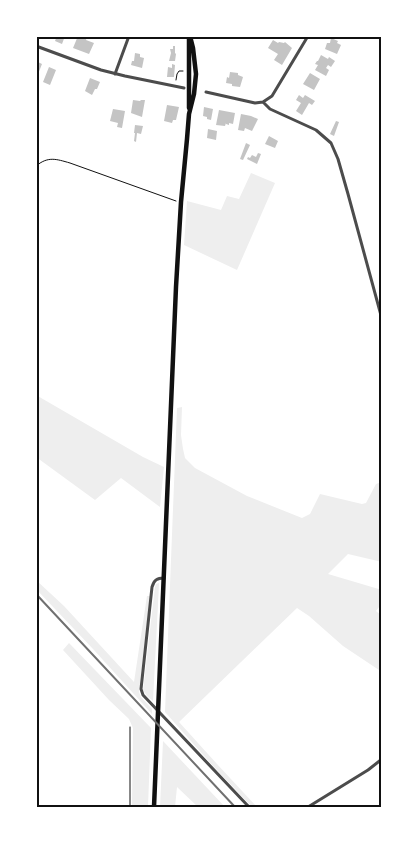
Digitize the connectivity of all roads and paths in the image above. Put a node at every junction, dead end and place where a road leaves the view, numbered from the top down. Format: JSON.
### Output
{"nodes":[{"id":1,"x":129,"y":36,"type":"edge"},
{"id":2,"x":190,"y":36,"type":"edge"},
{"id":3,"x":308,"y":36,"type":"edge"},
{"id":4,"x":36,"y":46,"type":"edge"},
{"id":5,"x":115,"y":74,"type":"junction"},
{"id":6,"x":184,"y":88,"type":"dead end"},
{"id":7,"x":206,"y":92,"type":"dead end"},
{"id":8,"x":263,"y":102,"type":"junction"},
{"id":9,"x":189,"y":114,"type":"junction"},
{"id":10,"x":36,"y":166,"type":"edge"},
{"id":11,"x":181,"y":202,"type":"junction"},
{"id":12,"x":382,"y":319,"type":"edge"},
{"id":13,"x":164,"y":578,"type":"junction"},
{"id":14,"x":130,"y":727,"type":"dead end"},
{"id":15,"x":382,"y":759,"type":"edge"},
{"id":16,"x":130,"y":807,"type":"edge"},
{"id":17,"x":154,"y":807,"type":"edge"},
{"id":18,"x":249,"y":807,"type":"edge"},
{"id":19,"x":308,"y":807,"type":"edge"}],
"edges":[{"from":1,"to":5,"type":"street"},
{"from":2,"to":9,"type":"main road"},
{"from":2,"to":9,"type":"main road"},
{"from":3,"to":8,"type":"street"},
{"from":4,"to":5,"type":"street"},
{"from":5,"to":6,"type":"street"},
{"from":7,"to":8,"type":"street"},
{"from":8,"to":12,"type":"street"},
{"from":9,"to":11,"type":"main road"},
{"from":10,"to":11,"type":"path"},
{"from":11,"to":13,"type":"main road"},
{"from":13,"to":17,"type":"main road"},
{"from":13,"to":18,"type":"street"},
{"from":14,"to":16,"type":"path"},
{"from":15,"to":19,"type":"street"}]}
